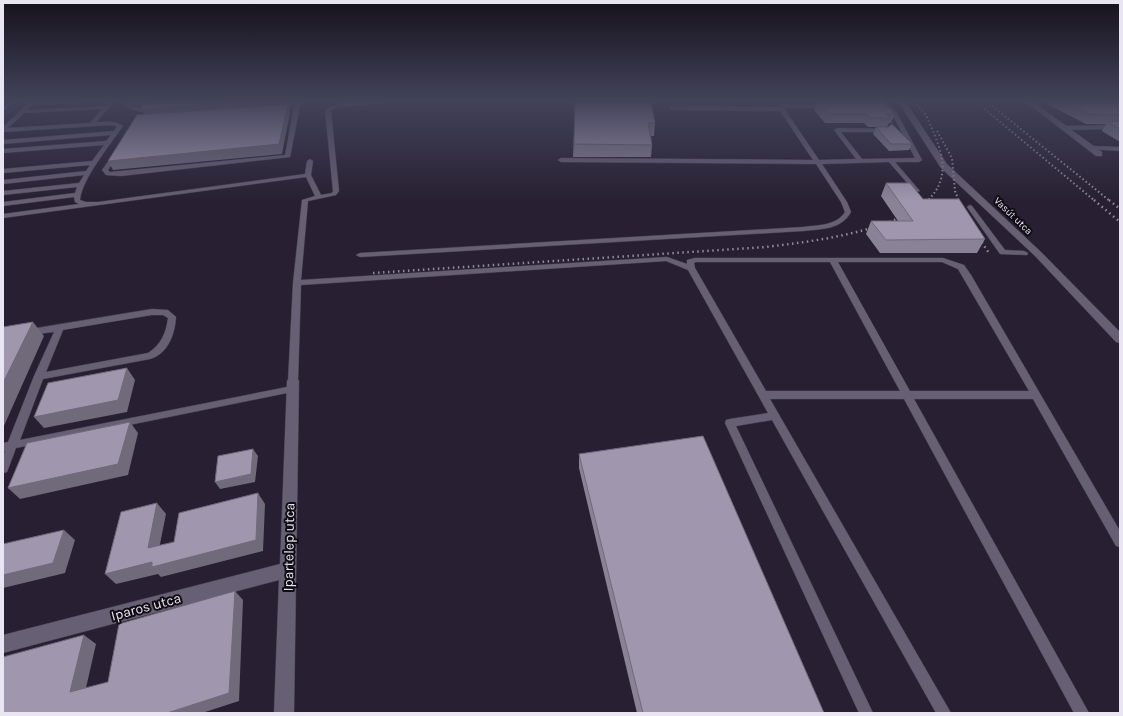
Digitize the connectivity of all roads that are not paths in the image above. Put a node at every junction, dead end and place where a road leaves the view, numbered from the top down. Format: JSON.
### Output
{"nodes":[{"id":1,"x":97,"y":134,"type":"edge"},
{"id":2,"x":114,"y":134,"type":"edge"},
{"id":3,"x":292,"y":134,"type":"edge"},
{"id":4,"x":330,"y":134,"type":"edge"},
{"id":5,"x":799,"y":134,"type":"edge"},
{"id":6,"x":840,"y":134,"type":"edge"},
{"id":7,"x":905,"y":134,"type":"edge"},
{"id":8,"x":923,"y":134,"type":"edge"},
{"id":9,"x":1073,"y":134,"type":"edge"},
{"id":10,"x":3,"y":142,"type":"edge"},
{"id":11,"x":108,"y":143,"type":"junction"},
{"id":12,"x":120,"y":146,"type":"edge"},
{"id":13,"x":1091,"y":148,"type":"junction"},
{"id":14,"x":1120,"y":149,"type":"edge"},
{"id":15,"x":3,"y":151,"type":"edge"},
{"id":16,"x":1099,"y":154,"type":"dead end"},
{"id":17,"x":561,"y":160,"type":"dead end"},
{"id":18,"x":890,"y":160,"type":"junction"},
{"id":19,"x":310,"y":161,"type":"dead end"},
{"id":20,"x":860,"y":161,"type":"junction"},
{"id":21,"x":818,"y":162,"type":"junction"},
{"id":22,"x":94,"y":163,"type":"junction"},
{"id":23,"x":3,"y":172,"type":"edge"},
{"id":24,"x":88,"y":173,"type":"junction"},
{"id":25,"x":308,"y":175,"type":"junction"},
{"id":26,"x":3,"y":182,"type":"edge"},
{"id":27,"x":81,"y":185,"type":"junction"},
{"id":28,"x":917,"y":192,"type":"edge"},
{"id":29,"x":3,"y":193,"type":"edge"},
{"id":30,"x":78,"y":195,"type":"junction"},
{"id":31,"x":319,"y":197,"type":"junction"},
{"id":32,"x":3,"y":204,"type":"edge"},
{"id":33,"x":98,"y":204,"type":"junction"},
{"id":34,"x":970,"y":207,"type":"dead end"},
{"id":35,"x":3,"y":216,"type":"edge"},
{"id":36,"x":1024,"y":253,"type":"dead end"},
{"id":37,"x":360,"y":255,"type":"dead end"},
{"id":38,"x":833,"y":260,"type":"junction"},
{"id":39,"x":691,"y":268,"type":"junction"},
{"id":40,"x":298,"y":283,"type":"junction"},
{"id":41,"x":60,"y":328,"type":"junction"},
{"id":42,"x":17,"y":334,"type":"edge"},
{"id":43,"x":1120,"y":339,"type":"edge"},
{"id":44,"x":39,"y":376,"type":"junction"},
{"id":45,"x":292,"y":385,"type":"junction"},
{"id":46,"x":764,"y":395,"type":"junction"},
{"id":47,"x":907,"y":395,"type":"junction"},
{"id":48,"x":1036,"y":395,"type":"junction"},
{"id":49,"x":776,"y":416,"type":"junction"},
{"id":50,"x":8,"y":446,"type":"edge"},
{"id":51,"x":3,"y":469,"type":"edge"},
{"id":52,"x":1120,"y":542,"type":"edge"},
{"id":53,"x":288,"y":570,"type":"junction"},
{"id":54,"x":3,"y":644,"type":"edge"},
{"id":55,"x":284,"y":713,"type":"edge"},
{"id":56,"x":866,"y":713,"type":"edge"},
{"id":57,"x":944,"y":713,"type":"edge"},
{"id":58,"x":1082,"y":713,"type":"edge"}],
"edges":[{"from":1,"to":10,"type":"lane"},
{"from":2,"to":11,"type":"lane"},
{"from":3,"to":12,"type":"lane"},
{"from":4,"to":31,"type":"lane"},
{"from":5,"to":21,"type":"lane"},
{"from":6,"to":20,"type":"lane"},
{"from":7,"to":18,"type":"lane"},
{"from":8,"to":43,"type":"street","name":"Vasút utca"},
{"from":9,"to":13,"type":"street"},
{"from":11,"to":15,"type":"lane"},
{"from":11,"to":22,"type":"lane"},
{"from":13,"to":14,"type":"lane"},
{"from":13,"to":16,"type":"street"},
{"from":17,"to":21,"type":"lane"},
{"from":18,"to":20,"type":"lane"},
{"from":18,"to":28,"type":"lane"},
{"from":19,"to":25,"type":"lane"},
{"from":20,"to":21,"type":"lane"},
{"from":21,"to":37,"type":"lane"},
{"from":22,"to":23,"type":"lane"},
{"from":22,"to":24,"type":"lane"},
{"from":24,"to":26,"type":"lane"},
{"from":24,"to":27,"type":"lane"},
{"from":25,"to":31,"type":"lane"},
{"from":25,"to":33,"type":"lane"},
{"from":27,"to":29,"type":"lane"},
{"from":27,"to":30,"type":"lane"},
{"from":30,"to":32,"type":"lane"},
{"from":30,"to":33,"type":"lane"},
{"from":31,"to":40,"type":"lane"},
{"from":33,"to":35,"type":"lane"},
{"from":34,"to":36,"type":"lane"},
{"from":38,"to":39,"type":"lane"},
{"from":38,"to":47,"type":"lane"},
{"from":38,"to":48,"type":"lane"},
{"from":39,"to":40,"type":"lane"},
{"from":39,"to":46,"type":"lane"},
{"from":40,"to":45,"type":"lane"},
{"from":41,"to":42,"type":"lane"},
{"from":41,"to":44,"type":"lane"},
{"from":41,"to":44,"type":"lane"},
{"from":44,"to":50,"type":"lane"},
{"from":45,"to":50,"type":"lane"},
{"from":45,"to":53,"type":"street","name":"Ipartelep utca"},
{"from":46,"to":47,"type":"lane"},
{"from":46,"to":49,"type":"lane"},
{"from":47,"to":48,"type":"lane"},
{"from":47,"to":58,"type":"lane"},
{"from":48,"to":52,"type":"lane"},
{"from":49,"to":56,"type":"lane"},
{"from":49,"to":57,"type":"lane"},
{"from":50,"to":51,"type":"lane"},
{"from":53,"to":54,"type":"street","name":"Iparos utca"},
{"from":53,"to":55,"type":"street","name":"Ipartelep utca"}]}
